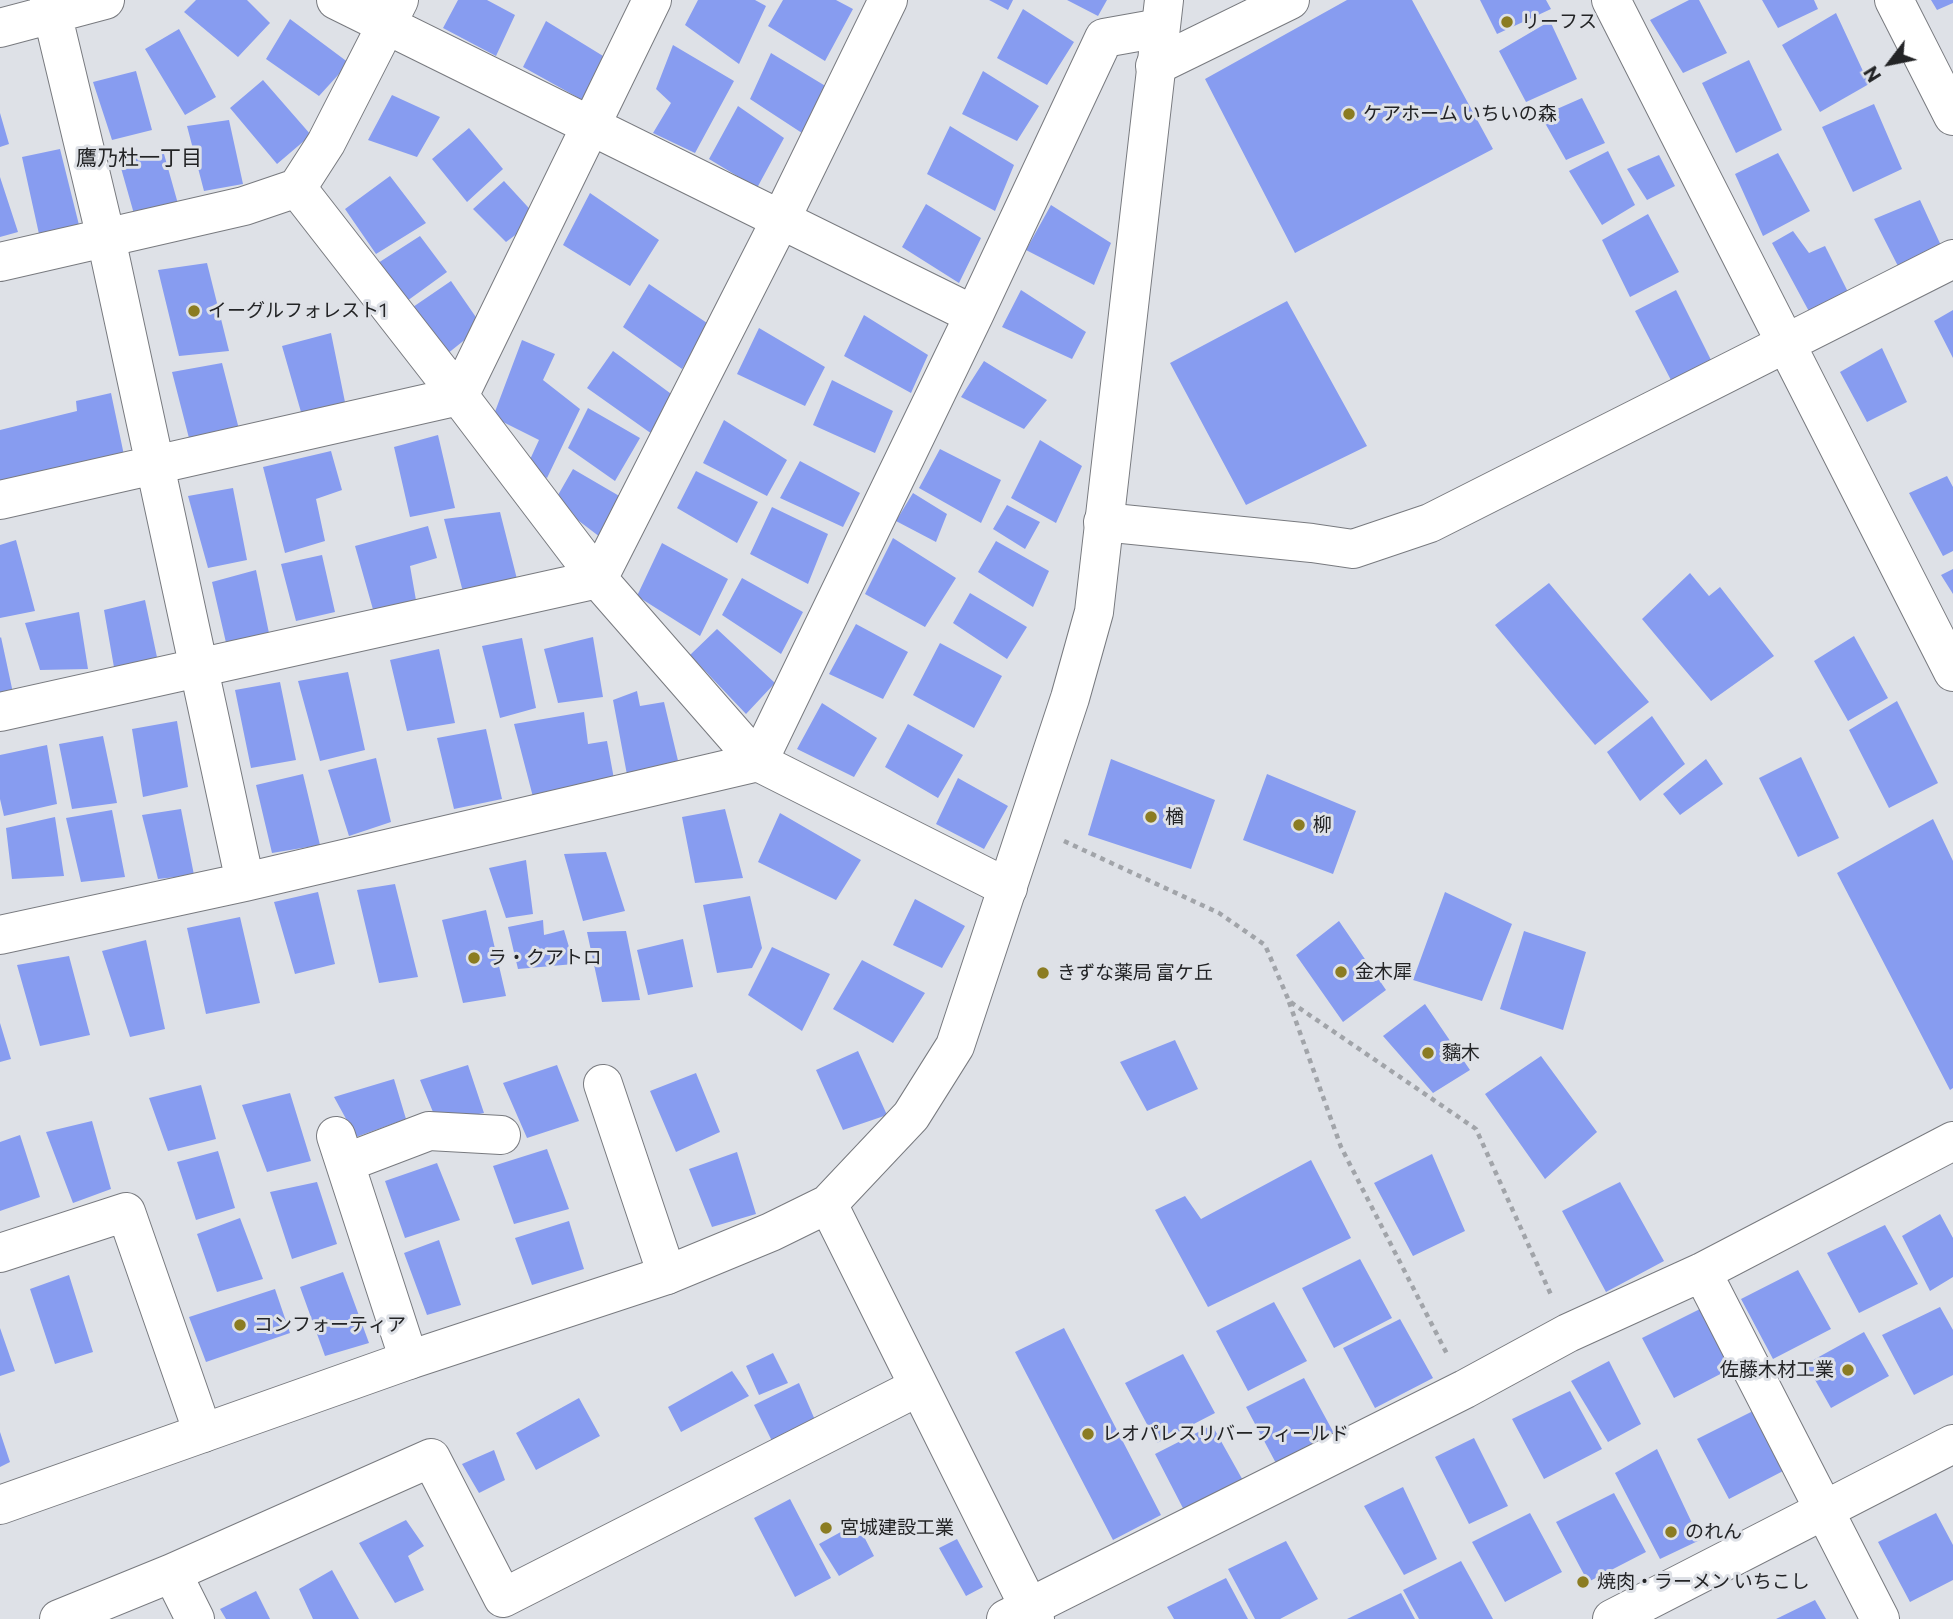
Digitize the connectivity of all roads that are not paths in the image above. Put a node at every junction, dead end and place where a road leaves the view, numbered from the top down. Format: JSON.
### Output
{"nodes":[{"id":1,"x":105,"y":0,"type":"edge"},
{"id":2,"x":336,"y":0,"type":"edge"},
{"id":3,"x":652,"y":0,"type":"edge"},
{"id":4,"x":888,"y":0,"type":"edge"},
{"id":5,"x":1290,"y":0,"type":"edge"},
{"id":6,"x":1611,"y":0,"type":"edge"},
{"id":7,"x":1894,"y":0,"type":"edge"},
{"id":8,"x":51,"y":8,"type":"edge"},
{"id":9,"x":393,"y":13,"type":"edge"},
{"id":10,"x":1162,"y":14,"type":"edge"},
{"id":11,"x":0,"y":28,"type":"edge"},
{"id":12,"x":1155,"y":66,"type":"junction"},
{"id":13,"x":1953,"y":116,"type":"edge"},
{"id":14,"x":590,"y":125,"type":"junction"},
{"id":15,"x":297,"y":188,"type":"junction"},
{"id":16,"x":781,"y":219,"type":"junction"},
{"id":17,"x":106,"y":238,"type":"junction"},
{"id":18,"x":1953,"y":259,"type":"edge"},
{"id":19,"x":0,"y":262,"type":"edge"},
{"id":20,"x":974,"y":316,"type":"junction"},
{"id":21,"x":1787,"y":344,"type":"junction"},
{"id":22,"x":459,"y":396,"type":"junction"},
{"id":23,"x":155,"y":465,"type":"junction"},
{"id":24,"x":0,"y":500,"type":"edge"},
{"id":25,"x":1103,"y":522,"type":"junction"},
{"id":26,"x":598,"y":579,"type":"junction"},
{"id":27,"x":198,"y":667,"type":"junction"},
{"id":28,"x":1953,"y":672,"type":"edge"},
{"id":29,"x":0,"y":712,"type":"edge"},
{"id":30,"x":758,"y":762,"type":"junction"},
{"id":31,"x":245,"y":882,"type":"junction"},
{"id":32,"x":1008,"y":888,"type":"junction"},
{"id":33,"x":0,"y":935,"type":"edge"},
{"id":34,"x":603,"y":1084,"type":"dead end"},
{"id":35,"x":501,"y":1135,"type":"dead end"},
{"id":36,"x":1953,"y":1141,"type":"edge"},
{"id":37,"x":828,"y":1204,"type":"junction"},
{"id":38,"x":0,"y":1253,"type":"edge"},
{"id":39,"x":1702,"y":1272,"type":"junction"},
{"id":40,"x":667,"y":1275,"type":"junction"},
{"id":41,"x":409,"y":1360,"type":"junction"},
{"id":42,"x":918,"y":1387,"type":"junction"},
{"id":43,"x":203,"y":1433,"type":"junction"},
{"id":44,"x":1953,"y":1444,"type":"edge"},
{"id":45,"x":0,"y":1506,"type":"edge"},
{"id":46,"x":1825,"y":1510,"type":"junction"},
{"id":47,"x":172,"y":1573,"type":"junction"},
{"id":48,"x":509,"y":1608,"type":"edge"},
{"id":49,"x":1024,"y":1615,"type":"edge"},
{"id":50,"x":59,"y":1619,"type":"edge"},
{"id":51,"x":195,"y":1619,"type":"edge"},
{"id":52,"x":1612,"y":1619,"type":"edge"},
{"id":53,"x":1880,"y":1619,"type":"edge"}],
"edges":[{"from":1,"to":8,"type":"street"},
{"from":2,"to":9,"type":"street"},
{"from":3,"to":14,"type":"street"},
{"from":4,"to":16,"type":"street"},
{"from":5,"to":12,"type":"street"},
{"from":6,"to":21,"type":"street"},
{"from":7,"to":13,"type":"street"},
{"from":8,"to":11,"type":"street"},
{"from":8,"to":17,"type":"street"},
{"from":9,"to":14,"type":"street"},
{"from":9,"to":15,"type":"street"},
{"from":10,"to":12,"type":"street"},
{"from":10,"to":20,"type":"street"},
{"from":12,"to":25,"type":"street"},
{"from":14,"to":16,"type":"street"},
{"from":14,"to":22,"type":"street"},
{"from":15,"to":17,"type":"street"},
{"from":15,"to":22,"type":"street"},
{"from":16,"to":20,"type":"street"},
{"from":16,"to":26,"type":"street"},
{"from":17,"to":19,"type":"street"},
{"from":17,"to":23,"type":"street"},
{"from":18,"to":21,"type":"street"},
{"from":20,"to":30,"type":"street"},
{"from":21,"to":25,"type":"street"},
{"from":21,"to":28,"type":"street"},
{"from":22,"to":23,"type":"street"},
{"from":22,"to":26,"type":"street"},
{"from":23,"to":24,"type":"street"},
{"from":23,"to":27,"type":"street"},
{"from":25,"to":32,"type":"street"},
{"from":26,"to":27,"type":"street"},
{"from":26,"to":30,"type":"street"},
{"from":27,"to":29,"type":"street"},
{"from":27,"to":31,"type":"street"},
{"from":30,"to":31,"type":"street"},
{"from":30,"to":32,"type":"street"},
{"from":31,"to":33,"type":"street"},
{"from":32,"to":37,"type":"street"},
{"from":34,"to":40,"type":"street"},
{"from":35,"to":41,"type":"street"},
{"from":36,"to":39,"type":"street"},
{"from":37,"to":40,"type":"street"},
{"from":37,"to":42,"type":"street"},
{"from":38,"to":43,"type":"street"},
{"from":39,"to":46,"type":"street"},
{"from":39,"to":49,"type":"street"},
{"from":40,"to":41,"type":"street"},
{"from":41,"to":43,"type":"street"},
{"from":42,"to":48,"type":"street"},
{"from":42,"to":49,"type":"street"},
{"from":43,"to":45,"type":"street"},
{"from":44,"to":46,"type":"street"},
{"from":46,"to":52,"type":"street"},
{"from":46,"to":53,"type":"street"},
{"from":47,"to":48,"type":"street"},
{"from":47,"to":50,"type":"street"},
{"from":47,"to":51,"type":"street"}]}
